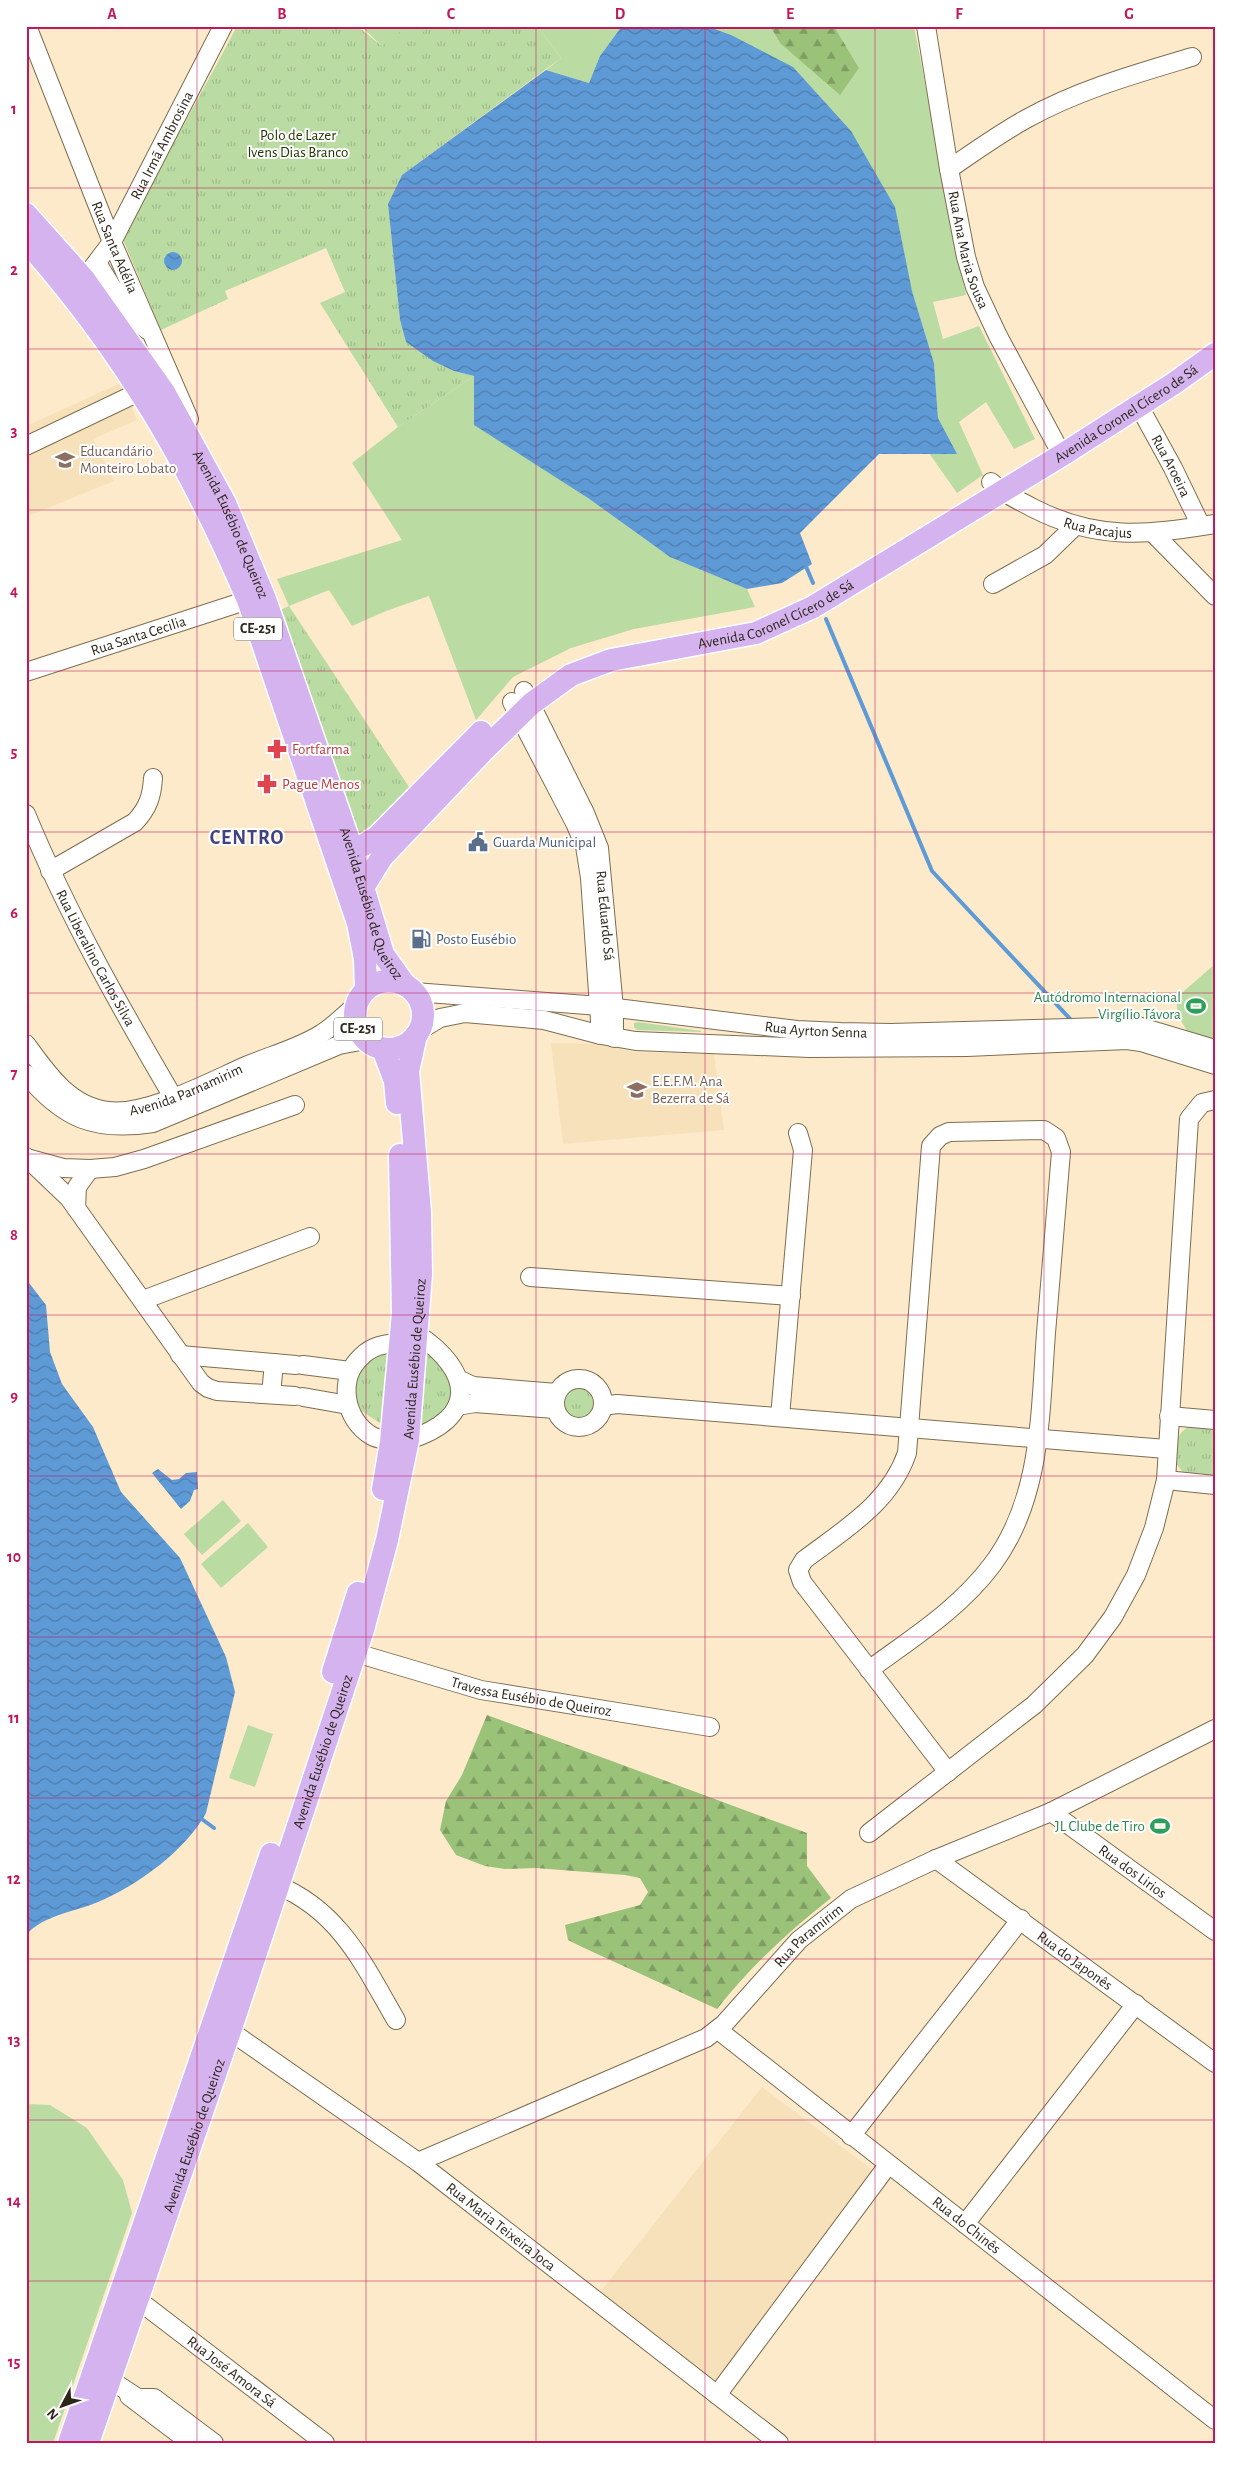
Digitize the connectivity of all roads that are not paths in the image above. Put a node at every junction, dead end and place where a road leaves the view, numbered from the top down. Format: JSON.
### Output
{"nodes":[{"id":1,"x":27,"y":26,"type":"edge"},
{"id":2,"x":223,"y":26,"type":"edge"},
{"id":3,"x":926,"y":26,"type":"edge"},
{"id":4,"x":1192,"y":57,"type":"dead end"},
{"id":5,"x":949,"y":169,"type":"junction"},
{"id":6,"x":26,"y":214,"type":"edge"},
{"id":7,"x":26,"y":240,"type":"edge"},
{"id":8,"x":112,"y":242,"type":"junction"},
{"id":9,"x":79,"y":280,"type":"junction"},
{"id":10,"x":100,"y":316,"type":"junction"},
{"id":11,"x":151,"y":334,"type":"junction"},
{"id":12,"x":1215,"y":339,"type":"edge"},
{"id":13,"x":1215,"y":354,"type":"edge"},
{"id":14,"x":141,"y":391,"type":"junction"},
{"id":15,"x":1139,"y":406,"type":"junction"},
{"id":16,"x":26,"y":446,"type":"edge"},
{"id":17,"x":1059,"y":449,"type":"junction"},
{"id":18,"x":205,"y":465,"type":"junction"},
{"id":19,"x":997,"y":487,"type":"junction"},
{"id":20,"x":1208,"y":525,"type":"edge"},
{"id":21,"x":1075,"y":526,"type":"junction"},
{"id":22,"x":1154,"y":534,"type":"junction"},
{"id":23,"x":993,"y":584,"type":"dead end"},
{"id":24,"x":1215,"y":596,"type":"edge"},
{"id":25,"x":248,"y":600,"type":"junction"},
{"id":26,"x":26,"y":672,"type":"edge"},
{"id":27,"x":521,"y":703,"type":"junction"},
{"id":28,"x":153,"y":778,"type":"dead end"},
{"id":29,"x":26,"y":814,"type":"edge"},
{"id":30,"x":351,"y":847,"type":"junction"},
{"id":31,"x":50,"y":871,"type":"junction"},
{"id":32,"x":364,"y":886,"type":"junction"},
{"id":33,"x":410,"y":989,"type":"junction"},
{"id":34,"x":361,"y":997,"type":"junction"},
{"id":35,"x":607,"y":1007,"type":"junction"},
{"id":36,"x":418,"y":1033,"type":"junction"},
{"id":37,"x":1139,"y":1034,"type":"junction"},
{"id":38,"x":607,"y":1036,"type":"junction"},
{"id":39,"x":26,"y":1044,"type":"edge"},
{"id":40,"x":375,"y":1044,"type":"junction"},
{"id":41,"x":1215,"y":1050,"type":"edge"},
{"id":42,"x":1215,"y":1065,"type":"edge"},
{"id":43,"x":252,"y":1072,"type":"junction"},
{"id":44,"x":26,"y":1074,"type":"edge"},
{"id":45,"x":173,"y":1097,"type":"junction"},
{"id":46,"x":1215,"y":1100,"type":"edge"},
{"id":47,"x":295,"y":1105,"type":"dead end"},
{"id":48,"x":798,"y":1133,"type":"dead end"},
{"id":49,"x":28,"y":1158,"type":"edge"},
{"id":50,"x":90,"y":1169,"type":"junction"},
{"id":51,"x":76,"y":1208,"type":"junction"},
{"id":52,"x":310,"y":1237,"type":"dead end"},
{"id":53,"x":530,"y":1277,"type":"dead end"},
{"id":54,"x":791,"y":1296,"type":"junction"},
{"id":55,"x":143,"y":1300,"type":"junction"},
{"id":56,"x":409,"y":1338,"type":"junction"},
{"id":57,"x":180,"y":1356,"type":"junction"},
{"id":58,"x":205,"y":1357,"type":"junction"},
{"id":59,"x":274,"y":1363,"type":"junction"},
{"id":60,"x":350,"y":1372,"type":"junction"},
{"id":61,"x":195,"y":1376,"type":"junction"},
{"id":62,"x":460,"y":1380,"type":"junction"},
{"id":63,"x":271,"y":1394,"type":"junction"},
{"id":64,"x":495,"y":1396,"type":"junction"},
{"id":65,"x":556,"y":1401,"type":"junction"},
{"id":66,"x":348,"y":1405,"type":"junction"},
{"id":67,"x":456,"y":1406,"type":"junction"},
{"id":68,"x":603,"y":1406,"type":"junction"},
{"id":69,"x":1169,"y":1416,"type":"junction"},
{"id":70,"x":780,"y":1417,"type":"junction"},
{"id":71,"x":1215,"y":1420,"type":"edge"},
{"id":72,"x":908,"y":1428,"type":"junction"},
{"id":73,"x":1038,"y":1439,"type":"junction"},
{"id":74,"x":400,"y":1441,"type":"junction"},
{"id":75,"x":1166,"y":1450,"type":"junction"},
{"id":76,"x":1166,"y":1480,"type":"junction"},
{"id":77,"x":1215,"y":1485,"type":"edge"},
{"id":78,"x":356,"y":1653,"type":"junction"},
{"id":79,"x":869,"y":1670,"type":"junction"},
{"id":80,"x":710,"y":1727,"type":"dead end"},
{"id":81,"x":1215,"y":1729,"type":"edge"},
{"id":82,"x":948,"y":1772,"type":"junction"},
{"id":83,"x":1051,"y":1812,"type":"junction"},
{"id":84,"x":869,"y":1834,"type":"dead end"},
{"id":85,"x":936,"y":1859,"type":"junction"},
{"id":86,"x":277,"y":1885,"type":"junction"},
{"id":87,"x":1021,"y":1919,"type":"junction"},
{"id":88,"x":1215,"y":1931,"type":"edge"},
{"id":89,"x":1136,"y":2004,"type":"junction"},
{"id":90,"x":396,"y":2020,"type":"dead end"},
{"id":91,"x":221,"y":2028,"type":"junction"},
{"id":92,"x":718,"y":2030,"type":"junction"},
{"id":93,"x":1215,"y":2062,"type":"edge"},
{"id":94,"x":851,"y":2136,"type":"junction"},
{"id":95,"x":418,"y":2162,"type":"junction"},
{"id":96,"x":888,"y":2165,"type":"junction"},
{"id":97,"x":965,"y":2224,"type":"junction"},
{"id":98,"x":138,"y":2300,"type":"junction"},
{"id":99,"x":109,"y":2380,"type":"junction"},
{"id":100,"x":717,"y":2395,"type":"junction"},
{"id":101,"x":1215,"y":2420,"type":"edge"},
{"id":102,"x":191,"y":2436,"type":"edge"},
{"id":103,"x":210,"y":2441,"type":"edge"},
{"id":104,"x":69,"y":2443,"type":"edge"},
{"id":105,"x":88,"y":2443,"type":"edge"},
{"id":106,"x":325,"y":2443,"type":"edge"},
{"id":107,"x":779,"y":2443,"type":"edge"}],
"edges":[{"from":1,"to":8,"type":"street","name":"Rua Santa Adélia"},
{"from":2,"to":8,"type":"street","name":"Rua Irmã Ambrosina"},
{"from":3,"to":5,"type":"street","name":"Rua Ana Maria Sousa"},
{"from":4,"to":5,"type":"street"},
{"from":5,"to":17,"type":"street","name":"Rua Ana Maria Sousa"},
{"from":6,"to":9,"type":"main road","name":"Avenida Eusébio de Queiroz","number":"CE-251"},
{"from":7,"to":9,"type":"main road","name":"Avenida Eusébio de Queiroz","number":"CE-251"},
{"from":8,"to":9,"type":"street","name":"Rua Irmã Ambrosina"},
{"from":8,"to":11,"type":"street","name":"Rua Santa Adélia"},
{"from":9,"to":10,"type":"main road","name":"Avenida Eusébio de Queiroz","number":"CE-251"},
{"from":9,"to":11,"type":"street"},
{"from":10,"to":14,"type":"main road","name":"Avenida Eusébio de Queiroz","number":"CE-251"},
{"from":10,"to":18,"type":"main road","name":"Avenida Eusébio de Queiroz","number":"CE-251"},
{"from":11,"to":18,"type":"street","name":"Rua Santa Adélia"},
{"from":12,"to":17,"type":"main road","name":"Avenida Coronel Cícero de Sá"},
{"from":13,"to":15,"type":"main road","name":"Avenida Coronel Cícero de Sá"},
{"from":14,"to":16,"type":"street"},
{"from":14,"to":25,"type":"main road","name":"Avenida Eusébio de Queiroz","number":"CE-251"},
{"from":15,"to":17,"type":"main road","name":"Avenida Coronel Cícero de Sá"},
{"from":15,"to":20,"type":"street","name":"Rua Aroeira"},
{"from":17,"to":19,"type":"main road","name":"Avenida Coronel Cícero de Sá"},
{"from":18,"to":30,"type":"main road","name":"Avenida Eusébio de Queiroz","number":"CE-251"},
{"from":19,"to":21,"type":"street","name":"Rua Pacajus"},
{"from":19,"to":27,"type":"main road","name":"Avenida Coronel Cícero de Sá"},
{"from":20,"to":22,"type":"street","name":"Rua Pacajus"},
{"from":21,"to":22,"type":"street","name":"Rua Pacajus"},
{"from":21,"to":23,"type":"street"},
{"from":22,"to":24,"type":"street"},
{"from":25,"to":26,"type":"street","name":"Rua Santa Cecilia"},
{"from":25,"to":34,"type":"main road","name":"Avenida Eusébio de Queiroz","number":"CE-251"},
{"from":27,"to":30,"type":"main road","name":"Avenida Coronel Cícero de Sá"},
{"from":27,"to":32,"type":"main road","name":"Avenida Coronel Cícero de Sá"},
{"from":27,"to":35,"type":"street","name":"Rua Eduardo Sá"},
{"from":28,"to":31,"type":"street"},
{"from":29,"to":31,"type":"street","name":"Rua Liberalino Carlos Silva"},
{"from":30,"to":32,"type":"main road","name":"Avenida Eusébio de Queiroz","number":"CE-251"},
{"from":31,"to":45,"type":"street","name":"Rua Liberalino Carlos Silva"},
{"from":32,"to":33,"type":"main road","name":"Avenida Eusébio de Queiroz","number":"CE-251"},
{"from":33,"to":34,"type":"main road"},
{"from":33,"to":35,"type":"street","name":"Rua Ayrton Senna"},
{"from":33,"to":36,"type":"main road","number":"CE-251"},
{"from":34,"to":40,"type":"main road","number":"CE-251"},
{"from":34,"to":43,"type":"street","name":"Avenida Parnamirim"},
{"from":35,"to":37,"type":"street","name":"Rua Ayrton Senna"},
{"from":35,"to":38,"type":"street","name":"Rua Eduardo Sá"},
{"from":36,"to":38,"type":"street","name":"Rua Ayrton Senna"},
{"from":36,"to":40,"type":"main road","number":"CE-251"},
{"from":36,"to":56,"type":"main road","name":"Avenida Eusébio de Queiroz"},
{"from":37,"to":38,"type":"street","name":"Rua Ayrton Senna"},
{"from":37,"to":41,"type":"street","name":"Rua Ayrton Senna"},
{"from":37,"to":42,"type":"street","name":"Rua Ayrton Senna"},
{"from":39,"to":45,"type":"street","name":"Avenida Parnamirim"},
{"from":40,"to":43,"type":"street","name":"Avenida Parnamirim"},
{"from":40,"to":56,"type":"main road","name":"Avenida Eusébio de Queiroz"},
{"from":43,"to":44,"type":"street","name":"Avenida Parnamirim"},
{"from":43,"to":45,"type":"street","name":"Avenida Parnamirim"},
{"from":46,"to":69,"type":"street"},
{"from":47,"to":50,"type":"street"},
{"from":48,"to":54,"type":"street"},
{"from":49,"to":50,"type":"street"},
{"from":49,"to":51,"type":"street"},
{"from":50,"to":51,"type":"street"},
{"from":51,"to":55,"type":"street"},
{"from":52,"to":55,"type":"street"},
{"from":53,"to":54,"type":"street"},
{"from":54,"to":70,"type":"street"},
{"from":55,"to":57,"type":"street"},
{"from":56,"to":60,"type":"street"},
{"from":56,"to":62,"type":"street"},
{"from":56,"to":74,"type":"main road","name":"Avenida Eusébio de Queiroz"},
{"from":57,"to":58,"type":"street"},
{"from":57,"to":61,"type":"street"},
{"from":58,"to":59,"type":"street"},
{"from":58,"to":61,"type":"street"},
{"from":59,"to":60,"type":"street"},
{"from":59,"to":63,"type":"street"},
{"from":60,"to":66,"type":"street"},
{"from":61,"to":63,"type":"street"},
{"from":62,"to":64,"type":"street"},
{"from":62,"to":67,"type":"street"},
{"from":63,"to":66,"type":"street"},
{"from":64,"to":65,"type":"street"},
{"from":64,"to":67,"type":"street"},
{"from":65,"to":68,"type":"street"},
{"from":65,"to":68,"type":"street"},
{"from":66,"to":74,"type":"street"},
{"from":67,"to":74,"type":"street"},
{"from":68,"to":70,"type":"street"},
{"from":69,"to":71,"type":"street"},
{"from":69,"to":75,"type":"street"},
{"from":70,"to":72,"type":"street"},
{"from":72,"to":73,"type":"street"},
{"from":72,"to":73,"type":"street"},
{"from":72,"to":79,"type":"street"},
{"from":73,"to":75,"type":"street"},
{"from":73,"to":79,"type":"street"},
{"from":74,"to":78,"type":"main road","name":"Avenida Eusébio de Queiroz"},
{"from":74,"to":91,"type":"main road","name":"Avenida Eusébio de Queiroz"},
{"from":75,"to":76,"type":"street"},
{"from":76,"to":77,"type":"street"},
{"from":76,"to":82,"type":"street"},
{"from":78,"to":80,"type":"street","name":"Travessa Eusébio de Queiroz"},
{"from":78,"to":86,"type":"main road","name":"Avenida Eusébio de Queiroz"},
{"from":79,"to":82,"type":"street"},
{"from":81,"to":83,"type":"street","name":"Rua Paramirim"},
{"from":82,"to":84,"type":"street"},
{"from":83,"to":85,"type":"street","name":"Rua Paramirim"},
{"from":83,"to":88,"type":"street","name":"Rua dos Lirios"},
{"from":85,"to":87,"type":"street","name":"Rua do Japonês"},
{"from":85,"to":92,"type":"street","name":"Rua Paramirim"},
{"from":86,"to":90,"type":"street"},
{"from":86,"to":91,"type":"main road","name":"Avenida Eusébio de Queiroz"},
{"from":87,"to":89,"type":"street","name":"Rua do Japonês"},
{"from":87,"to":94,"type":"street"},
{"from":89,"to":93,"type":"street","name":"Rua do Japonês"},
{"from":89,"to":97,"type":"street"},
{"from":91,"to":95,"type":"street","name":"Rua Maria Teixeira Joca"},
{"from":91,"to":98,"type":"main road","name":"Avenida Eusébio de Queiroz"},
{"from":91,"to":104,"type":"main road","name":"Avenida Eusébio de Queiroz"},
{"from":92,"to":94,"type":"street","name":"Rua do Chinês"},
{"from":92,"to":95,"type":"street","name":"Rua Paramirim"},
{"from":94,"to":96,"type":"street","name":"Rua do Chinês"},
{"from":95,"to":100,"type":"street","name":"Rua Maria Teixeira Joca"},
{"from":96,"to":97,"type":"street","name":"Rua do Chinês"},
{"from":96,"to":100,"type":"street"},
{"from":97,"to":101,"type":"street","name":"Rua do Chinês"},
{"from":98,"to":99,"type":"main road","name":"Avenida Eusébio de Queiroz"},
{"from":98,"to":106,"type":"street","name":"Rua José Amora Sá"},
{"from":99,"to":102,"type":"street"},
{"from":99,"to":105,"type":"main road","name":"Avenida Eusébio de Queiroz"},
{"from":100,"to":107,"type":"street","name":"Rua Maria Teixeira Joca"},
{"from":102,"to":103,"type":"street"}]}
